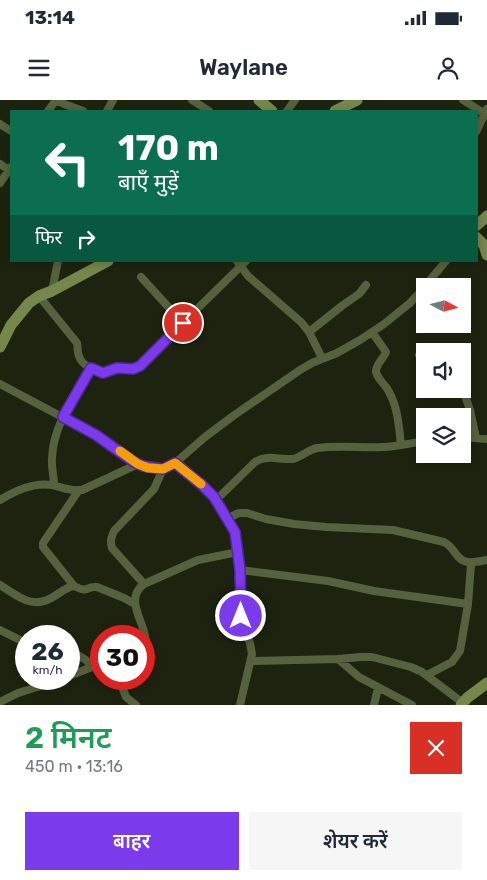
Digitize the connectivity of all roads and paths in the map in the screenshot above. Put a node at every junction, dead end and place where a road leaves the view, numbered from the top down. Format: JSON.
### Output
{"nodes":[{"id":1,"x":56,"y":100,"type":"edge"},
{"id":2,"x":192,"y":100,"type":"edge"},
{"id":3,"x":259,"y":100,"type":"edge"},
{"id":4,"x":357,"y":100,"type":"edge"},
{"id":5,"x":463,"y":100,"type":"edge"},
{"id":6,"x":79,"y":110,"type":"edge"},
{"id":7,"x":207,"y":110,"type":"edge"},
{"id":8,"x":271,"y":110,"type":"edge"},
{"id":9,"x":337,"y":110,"type":"edge"},
{"id":10,"x":486,"y":112,"type":"edge"},
{"id":11,"x":478,"y":128,"type":"edge"},
{"id":12,"x":0,"y":164,"type":"edge"},
{"id":13,"x":10,"y":168,"type":"edge"},
{"id":14,"x":0,"y":183,"type":"edge"},
{"id":15,"x":58,"y":262,"type":"edge"},
{"id":16,"x":106,"y":262,"type":"edge"},
{"id":17,"x":445,"y":262,"type":"edge"},
{"id":18,"x":241,"y":263,"type":"edge"},
{"id":19,"x":142,"y":277,"type":"dead end"},
{"id":20,"x":432,"y":278,"type":"edge"},
{"id":21,"x":366,"y":284,"type":"dead end"},
{"id":22,"x":52,"y":291,"type":"junction"},
{"id":23,"x":416,"y":295,"type":"edge"},
{"id":24,"x":39,"y":296,"type":"junction"},
{"id":25,"x":183,"y":323,"type":"junction"},
{"id":26,"x":310,"y":332,"type":"junction"},
{"id":27,"x":372,"y":332,"type":"junction"},
{"id":28,"x":0,"y":347,"type":"edge"},
{"id":29,"x":322,"y":358,"type":"junction"},
{"id":30,"x":91,"y":368,"type":"junction"},
{"id":31,"x":0,"y":384,"type":"edge"},
{"id":32,"x":466,"y":398,"type":"edge"},
{"id":33,"x":63,"y":417,"type":"junction"},
{"id":34,"x":471,"y":438,"type":"edge"},
{"id":35,"x":476,"y":438,"type":"junction"},
{"id":36,"x":487,"y":439,"type":"edge"},
{"id":37,"x":416,"y":442,"type":"edge"},
{"id":38,"x":401,"y":445,"type":"junction"},
{"id":39,"x":175,"y":463,"type":"junction"},
{"id":40,"x":138,"y":464,"type":"junction"},
{"id":41,"x":163,"y":469,"type":"junction"},
{"id":42,"x":54,"y":485,"type":"junction"},
{"id":43,"x":79,"y":490,"type":"junction"},
{"id":44,"x":0,"y":500,"type":"edge"},
{"id":45,"x":216,"y":500,"type":"junction"},
{"id":46,"x":228,"y":518,"type":"junction"},
{"id":47,"x":238,"y":552,"type":"junction"},
{"id":48,"x":487,"y":560,"type":"edge"},
{"id":49,"x":471,"y":564,"type":"junction"},
{"id":50,"x":240,"y":570,"type":"junction"},
{"id":51,"x":144,"y":584,"type":"junction"},
{"id":52,"x":0,"y":585,"type":"edge"},
{"id":53,"x":74,"y":586,"type":"junction"},
{"id":54,"x":135,"y":604,"type":"junction"},
{"id":55,"x":468,"y":604,"type":"junction"},
{"id":56,"x":142,"y":625,"type":"edge"},
{"id":57,"x":0,"y":630,"type":"edge"},
{"id":58,"x":15,"y":638,"type":"edge"},
{"id":59,"x":338,"y":659,"type":"junction"},
{"id":60,"x":251,"y":661,"type":"junction"},
{"id":61,"x":427,"y":675,"type":"junction"},
{"id":62,"x":487,"y":682,"type":"edge"},
{"id":63,"x":378,"y":688,"type":"junction"},
{"id":64,"x":27,"y":690,"type":"edge"},
{"id":65,"x":124,"y":690,"type":"edge"},
{"id":66,"x":126,"y":697,"type":"junction"},
{"id":67,"x":0,"y":702,"type":"edge"},
{"id":68,"x":462,"y":704,"type":"edge"},
{"id":69,"x":121,"y":705,"type":"edge"},
{"id":70,"x":136,"y":705,"type":"edge"},
{"id":71,"x":240,"y":705,"type":"edge"},
{"id":72,"x":374,"y":705,"type":"edge"},
{"id":73,"x":412,"y":705,"type":"edge"}],
"edges":[{"from":1,"to":6,"type":"street"},
{"from":2,"to":7,"type":"street"},
{"from":3,"to":8,"type":"street"},
{"from":4,"to":9,"type":"street"},
{"from":5,"to":10,"type":"street"},
{"from":10,"to":11,"type":"street"},
{"from":12,"to":13,"type":"street"},
{"from":13,"to":14,"type":"street"},
{"from":15,"to":22,"type":"street"},
{"from":16,"to":22,"type":"street"},
{"from":17,"to":20,"type":"street"},
{"from":18,"to":25,"type":"street"},
{"from":18,"to":26,"type":"street"},
{"from":19,"to":25,"type":"street"},
{"from":21,"to":26,"type":"street"},
{"from":22,"to":24,"type":"street"},
{"from":23,"to":27,"type":"street"},
{"from":24,"to":28,"type":"street"},
{"from":24,"to":30,"type":"street"},
{"from":25,"to":30,"type":"street"},
{"from":26,"to":29,"type":"street"},
{"from":27,"to":29,"type":"street"},
{"from":27,"to":38,"type":"street"},
{"from":29,"to":39,"type":"street"},
{"from":30,"to":33,"type":"street"},
{"from":31,"to":33,"type":"street"},
{"from":32,"to":35,"type":"street"},
{"from":33,"to":40,"type":"street"},
{"from":33,"to":42,"type":"street"},
{"from":34,"to":35,"type":"street"},
{"from":35,"to":36,"type":"street"},
{"from":37,"to":38,"type":"street"},
{"from":38,"to":45,"type":"street"},
{"from":39,"to":41,"type":"street"},
{"from":39,"to":45,"type":"street"},
{"from":40,"to":41,"type":"street"},
{"from":40,"to":43,"type":"street"},
{"from":41,"to":51,"type":"street"},
{"from":42,"to":43,"type":"street"},
{"from":42,"to":44,"type":"street"},
{"from":43,"to":53,"type":"street"},
{"from":45,"to":46,"type":"street"},
{"from":46,"to":47,"type":"street"},
{"from":46,"to":49,"type":"street"},
{"from":47,"to":50,"type":"street"},
{"from":47,"to":51,"type":"street"},
{"from":48,"to":49,"type":"street"},
{"from":49,"to":55,"type":"street"},
{"from":50,"to":55,"type":"street"},
{"from":50,"to":60,"type":"street"},
{"from":51,"to":54,"type":"street"},
{"from":52,"to":53,"type":"street"},
{"from":53,"to":54,"type":"street"},
{"from":54,"to":56,"type":"street"},
{"from":55,"to":61,"type":"street"},
{"from":57,"to":58,"type":"street"},
{"from":59,"to":60,"type":"street"},
{"from":59,"to":61,"type":"street"},
{"from":59,"to":63,"type":"street"},
{"from":60,"to":71,"type":"street"},
{"from":61,"to":68,"type":"street"},
{"from":62,"to":68,"type":"street"},
{"from":63,"to":72,"type":"street"},
{"from":63,"to":73,"type":"street"},
{"from":64,"to":67,"type":"street"},
{"from":65,"to":66,"type":"street"},
{"from":66,"to":69,"type":"street"},
{"from":66,"to":70,"type":"street"}]}
